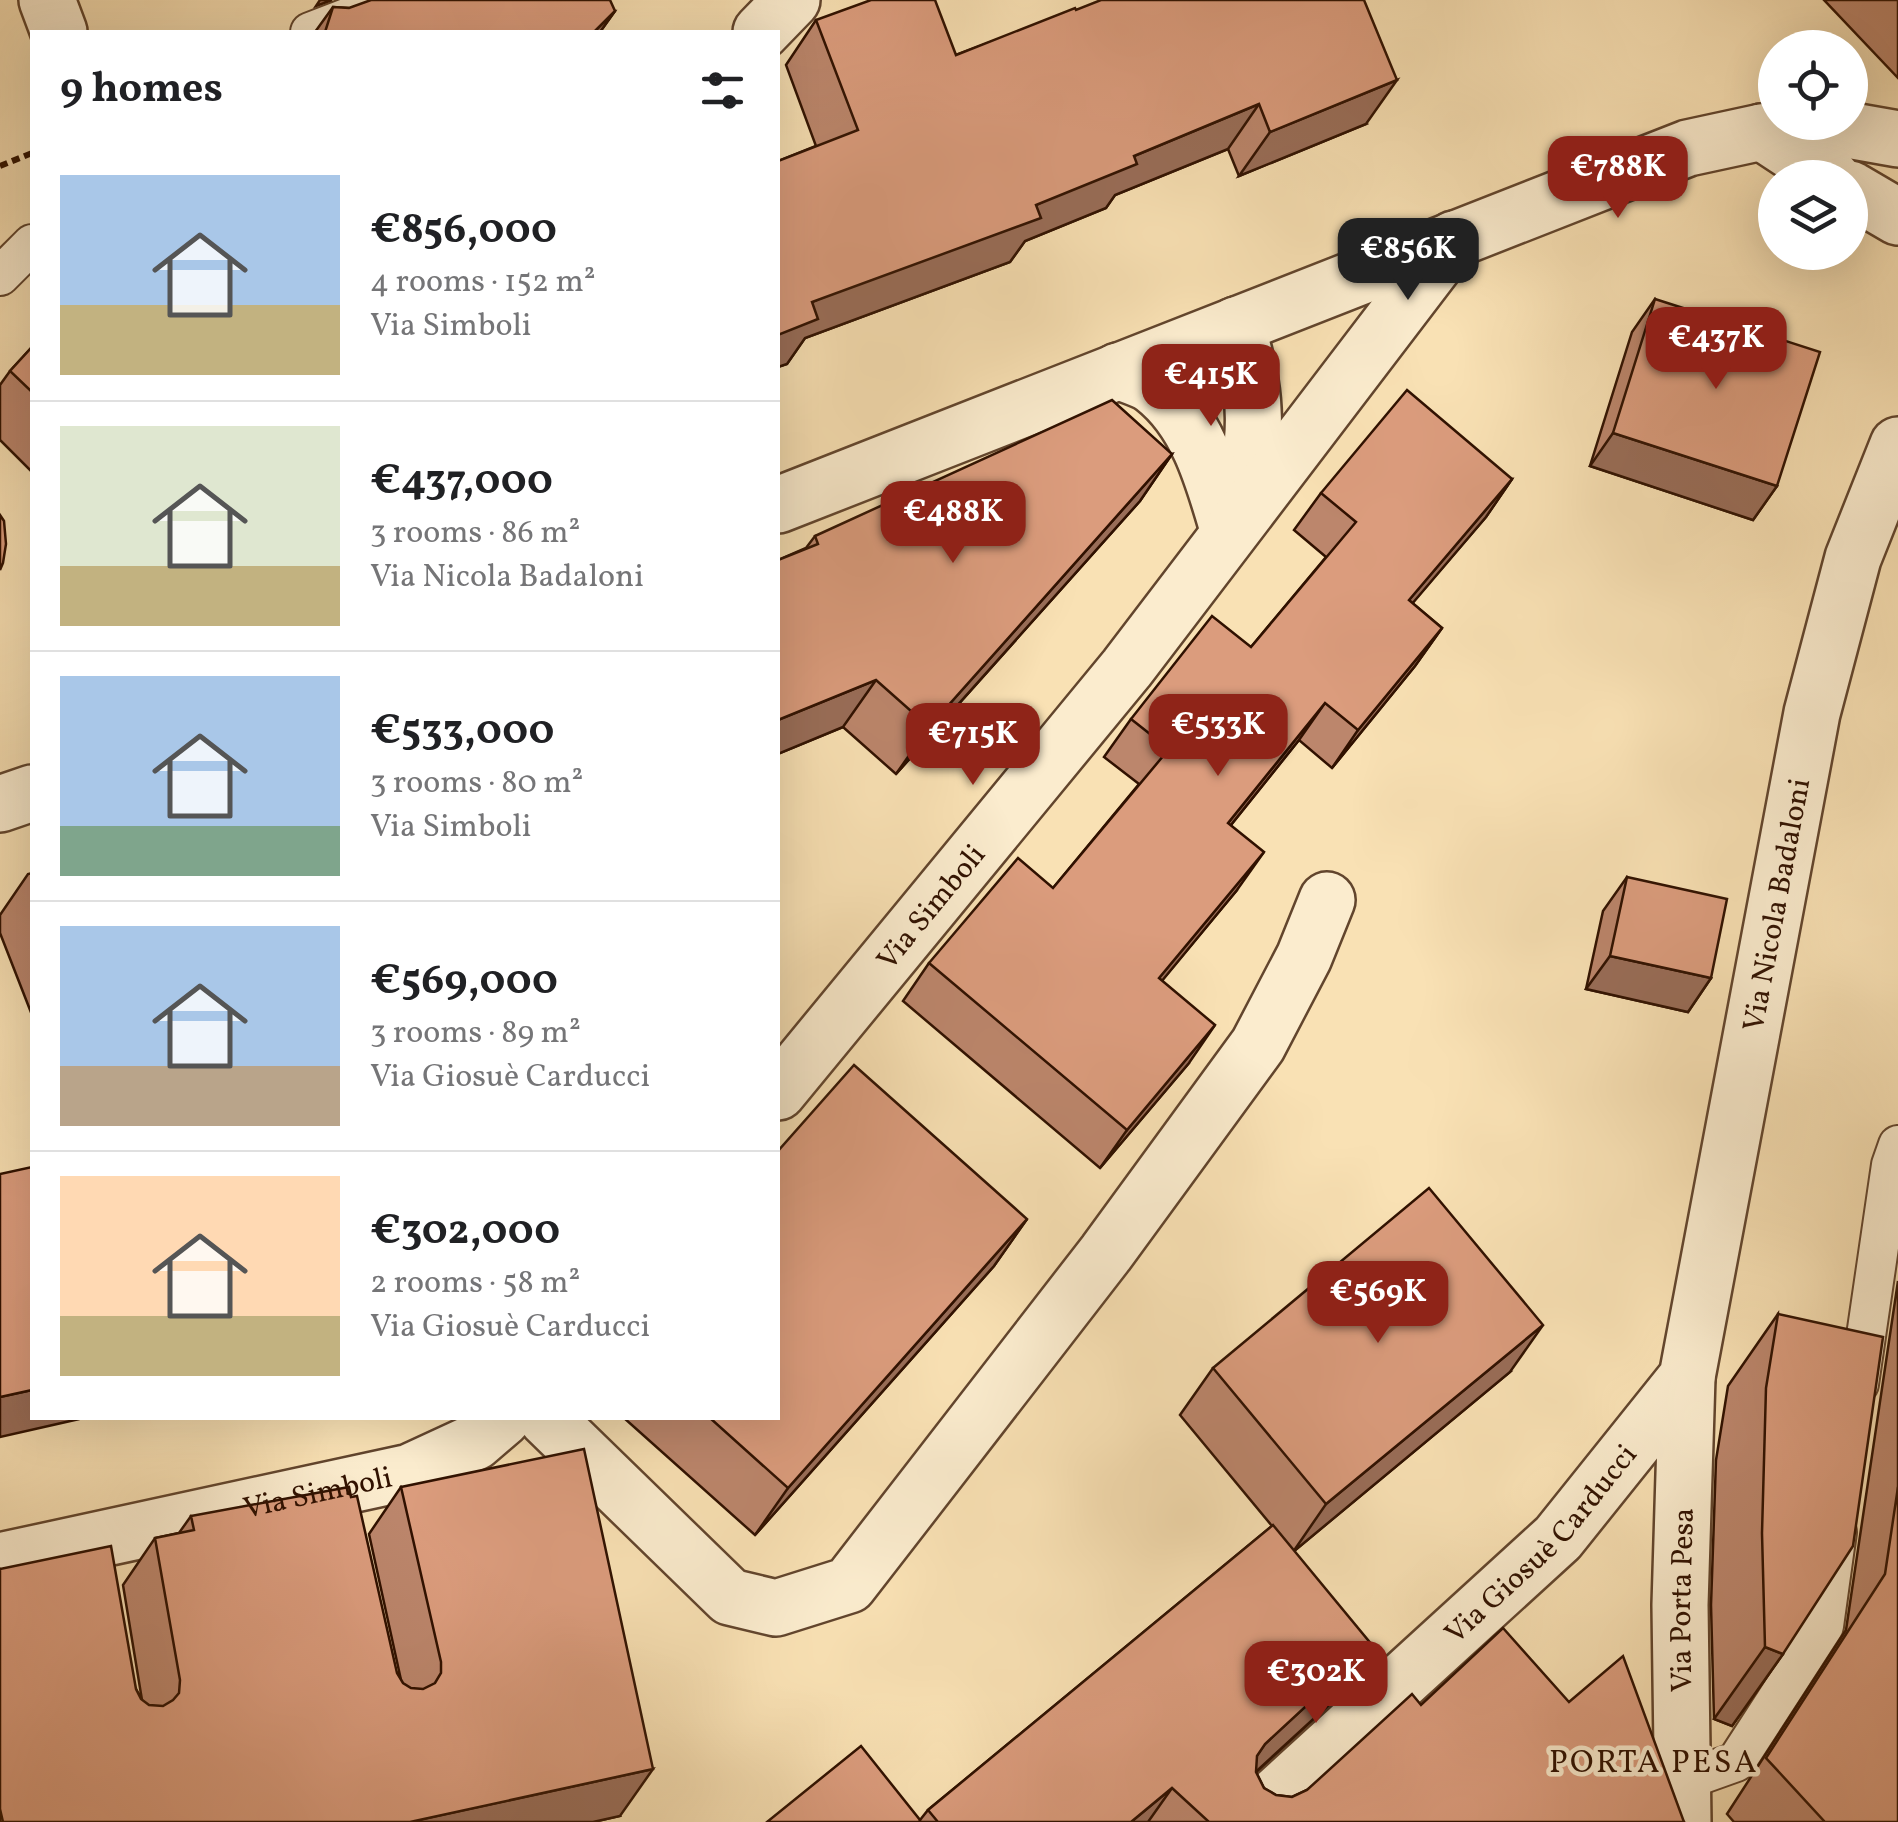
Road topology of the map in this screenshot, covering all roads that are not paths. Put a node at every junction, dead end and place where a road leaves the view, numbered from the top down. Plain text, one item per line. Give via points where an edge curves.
1 (47, 0) edge
2 (392, 0) edge
3 (792, 0) edge
4 (58, 30) edge
5 (315, 30) edge
6 (763, 30) edge
7 (1758, 133) edge
8 (1868, 134) edge
9 (1774, 140) edge
10 (1898, 140) edge
11 (1805, 160) edge
12 (1868, 199) edge
13 (1898, 216) edge
14 (1454, 239) junction
15 (30, 246) edge
16 (0, 276) edge
17 (1330, 288) junction
18 (1236, 326) junction
19 (1118, 371) junction
20 (1349, 376) junction
21 (1898, 444) edge
22 (780, 504) edge
23 (1230, 532) junction
24 (30, 794) edge
25 (0, 804) edge
26 (1327, 900) dead end
27 (780, 1090) edge
28 (1898, 1145) edge
29 (1687, 1376) junction
30 (1854, 1415) edge
31 (501, 1420) edge
32 (548, 1420) edge
33 (1843, 1492) edge
34 (0, 1561) edge
35 (1682, 1802) edge
36 (1247, 1822) edge

1 - 4 street
2 - 5 lane
3 - 6 street
7 - 14 street via 1688,148
8 - 10 street
9 - 11 street
12 - 13 street
14 - 17 street
14 - 20 street, Via Simboli
15 - 16 lane
17 - 18 street
17 - 20 street via 1352,328
18 - 19 street
18 - 23 street, Via Simboli via 1250,369 1255,420
19 - 22 street
19 - 23 street via 1154,386 1184,420 1208,462
20 - 23 street, Via Simboli
21 - 29 street, Via Nicola Badaloni via 1853,558 1812,713
23 - 27 street, Via Simboli via 1127,668
24 - 25 street
26 - 32 street via 1258,1045 849,1585 776,1608 730,1596
28 - 30 lane
29 - 35 street, Via Porta Pesa
29 - 36 street, Via Giosuè Carducci via 1558,1538
31 - 34 street, Via Simboli via 475,1442 340,1506 96,1559
33 - 35 lane via 1824,1626 1736,1762

